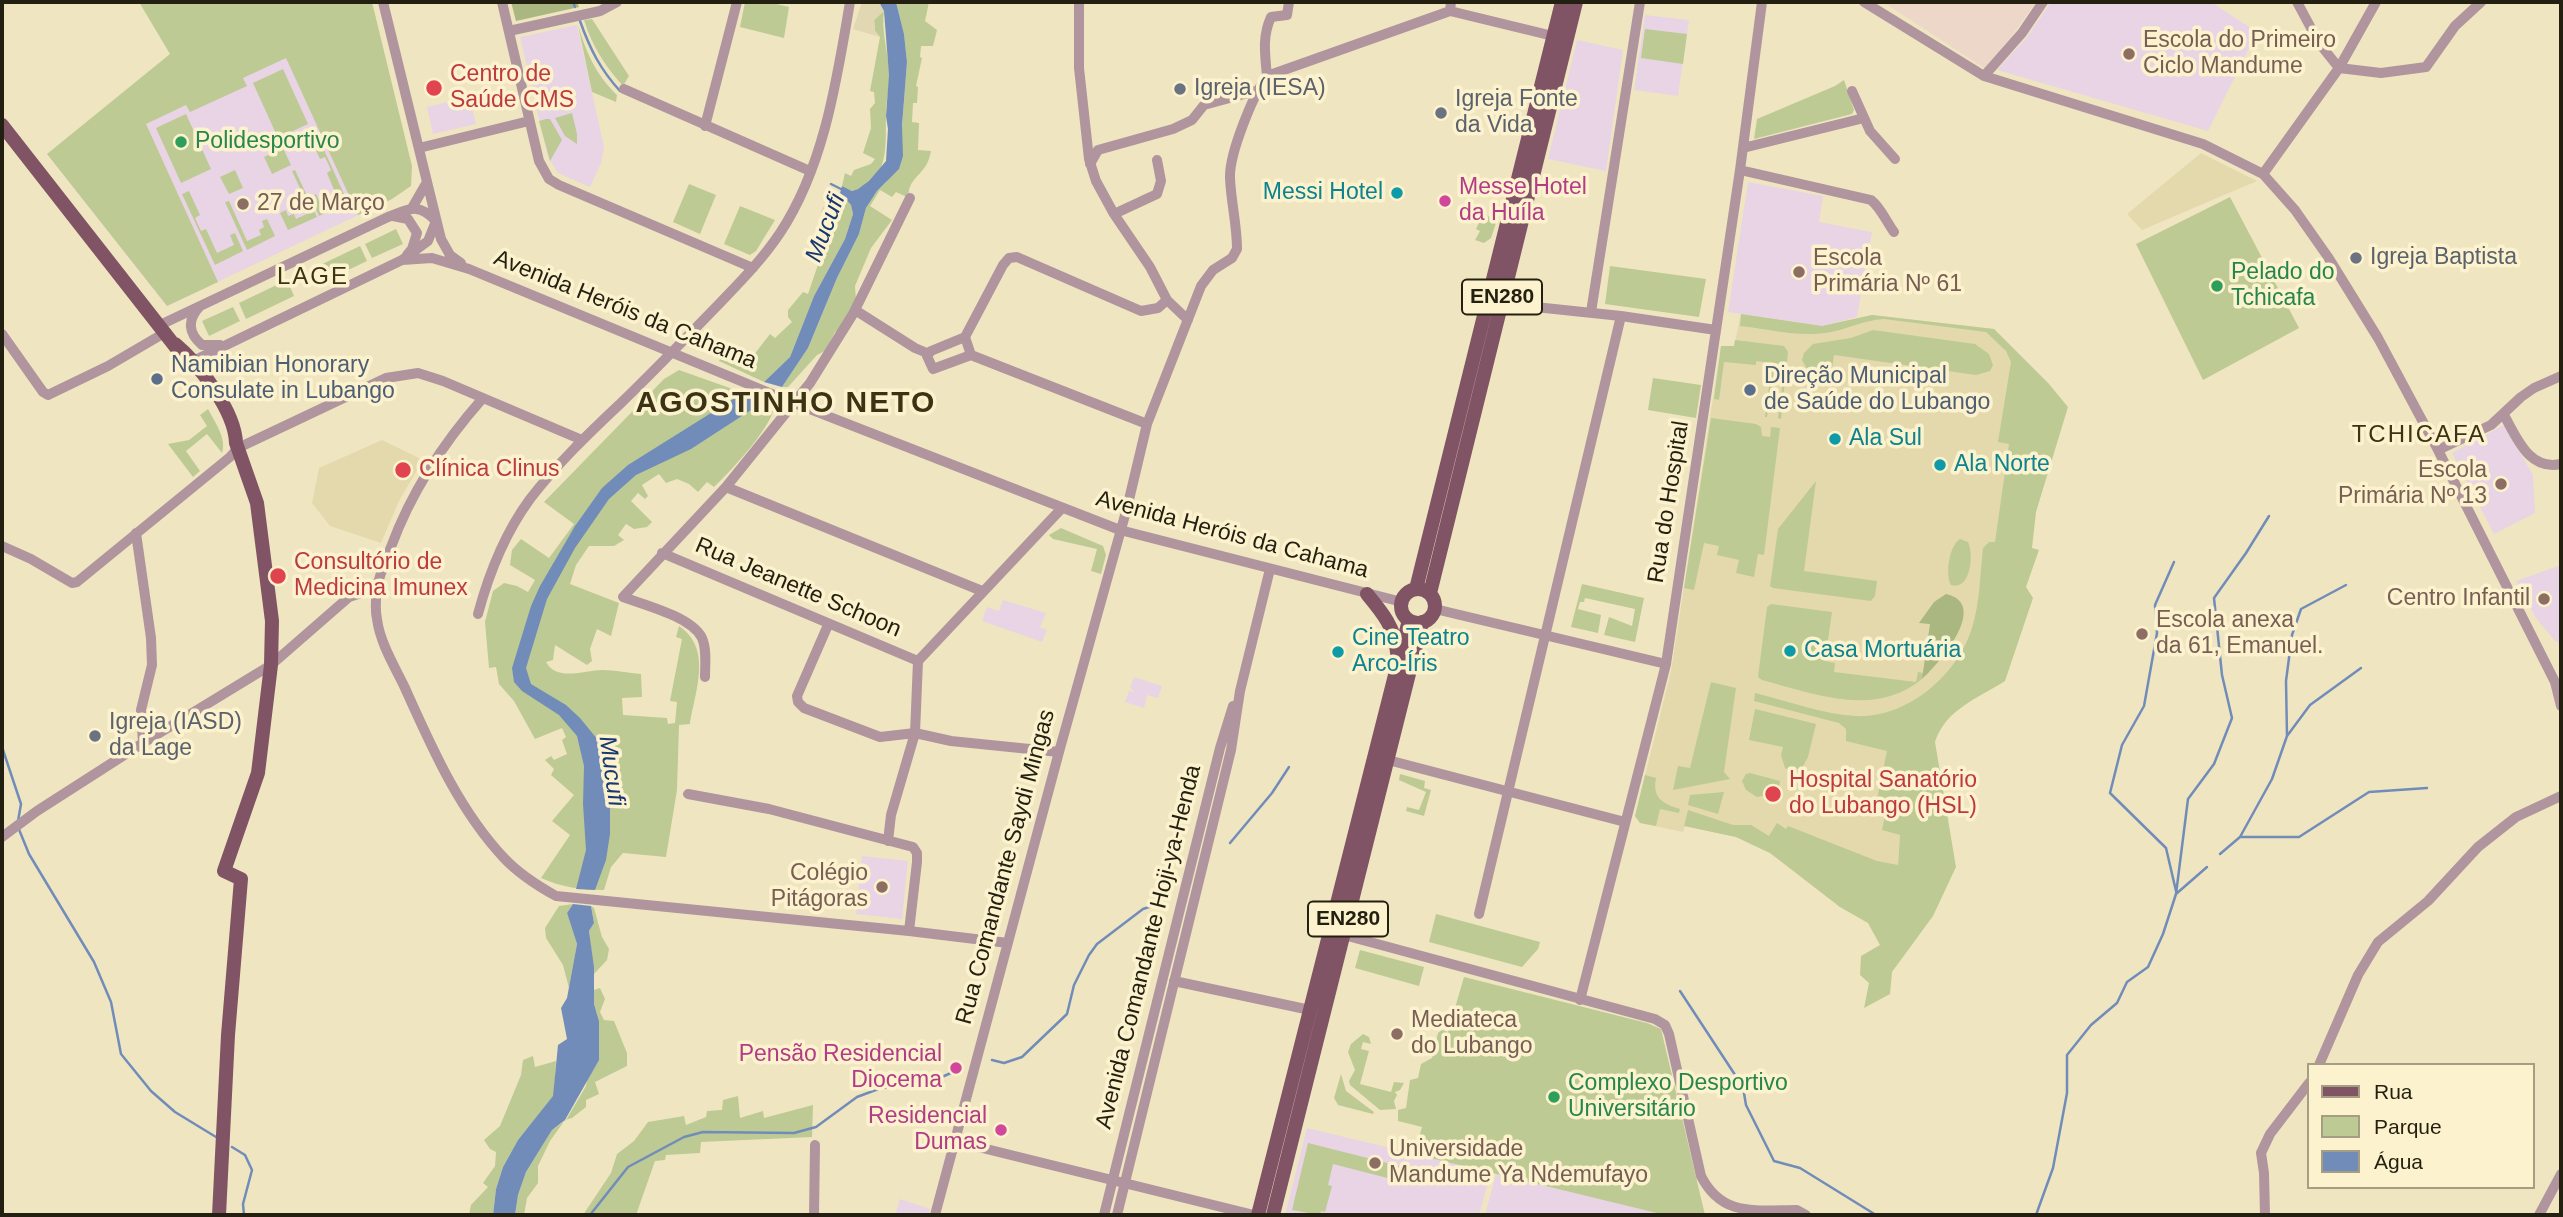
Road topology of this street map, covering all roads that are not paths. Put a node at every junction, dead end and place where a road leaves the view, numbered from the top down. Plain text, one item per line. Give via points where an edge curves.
1 (383, 2) edge
2 (502, 2) edge
3 (617, 2) edge
4 (737, 2) edge
5 (850, 2) edge
6 (1079, 2) edge
7 (1289, 2) edge
8 (1562, 2) edge
9 (1576, 2) edge
10 (1640, 2) edge
11 (1762, 2) edge
12 (1864, 2) edge
13 (2043, 2) edge
14 (2297, 2) edge
15 (2376, 2) edge
16 (2481, 2) edge
17 (1450, 7) edge
18 (509, 31) junction
19 (1553, 36) junction
20 (2339, 68) junction
21 (1267, 76) junction
22 (1984, 76) junction
23 (624, 89) dead end
24 (1255, 91) junction
25 (1852, 91) dead end
26 (1864, 118) junction
27 (529, 121) junction
28 (2, 125) edge
29 (705, 126) junction
30 (419, 148) junction
31 (1743, 148) junction
32 (1895, 159) dead end
33 (1157, 160) dead end
34 (1090, 164) junction
35 (1740, 170) junction
36 (810, 171) junction
37 (2263, 174) junction
38 (427, 182) junction
39 (910, 198) dead end
40 (412, 208) junction
41 (1114, 214) junction
42 (388, 216) junction
43 (436, 221) junction
44 (1894, 232) dead end
45 (402, 260) junction
46 (469, 268) junction
47 (753, 268) junction
48 (1167, 300) junction
49 (204, 302) junction
50 (1494, 303) junction
51 (855, 310) junction
52 (1591, 312) junction
53 (1622, 316) junction
54 (1188, 320) junction
55 (163, 328) junction
56 (1716, 330) junction
57 (2, 334) edge
58 (965, 337) junction
59 (226, 343) junction
60 (672, 352) junction
61 (927, 353) junction
62 (971, 355) junction
63 (190, 363) junction
64 (2561, 376) edge
65 (483, 398) junction
66 (794, 403) junction
67 (2504, 415) junction
68 (1147, 424) junction
69 (582, 440) junction
70 (235, 449) junction
71 (2438, 450) junction
72 (2561, 464) edge
73 (726, 487) junction
74 (1062, 508) junction
75 (1120, 530) junction
76 (136, 533) junction
77 (2, 547) edge
78 (662, 553) junction
79 (1270, 569) junction
80 (377, 588) junction
81 (982, 591) junction
82 (1423, 591) junction
83 (1367, 594) junction
84 (1402, 602) junction
85 (1435, 608) junction
86 (478, 614) dead end
87 (1415, 621) junction
88 (828, 625) junction
89 (1546, 635) junction
90 (918, 661) junction
91 (1665, 664) junction
92 (271, 666) junction
93 (1396, 667) junction
94 (705, 677) dead end
95 (2558, 682) edge
96 (1240, 691) junction
97 (2561, 706) edge
98 (915, 733) junction
99 (143, 743) junction
100 (1059, 752) junction
101 (1388, 760) junction
102 (1508, 791) junction
103 (688, 794) dead end
104 (2561, 796) edge
105 (1625, 822) junction
106 (2, 836) edge
107 (888, 841) junction
108 (1479, 914) dead end
109 (909, 931) junction
110 (1344, 935) junction
111 (1007, 943) junction
112 (1174, 981) junction
113 (1580, 1000) junction
114 (1310, 1010) junction
115 (2320, 1063) edge
116 (2308, 1084) edge
117 (954, 1141) junction
118 (816, 1145) dead end
119 (2561, 1174) edge
120 (1112, 1180) junction
121 (1125, 1183) junction
122 (219, 1215) edge
123 (814, 1215) edge
124 (935, 1215) edge
125 (1104, 1215) edge
126 (1117, 1215) edge
127 (1256, 1215) edge
128 (1273, 1215) edge
129 (1806, 1215) edge
130 (2265, 1215) edge
131 (2539, 1215) edge

1 - 30 street, Avenida Heróis da Cahama
2 - 18 street
3 - 18 street via 600,11
4 - 29 street
5 - 36 street via 824,131
6 - 34 street via 1079,68
7 - 21 street via 1287,15 1271,17 1265,30
8 - 19 main road, EN280
9 - 50 main road, EN280
10 - 52 street
11 - 31 street, Rua do Hospital
12 - 22 street
13 - 22 street
14 - 20 street
15 - 20 street
16 - 20 street via 2455,26 2426,67 2381,73
17 - 19 street
17 - 21 street
18 - 27 street
19 - 50 main road, EN280
20 - 37 street
21 - 24 street
22 - 37 street via 2203,144
23 - 29 street
24 - 34 street via 1204,105 1192,120 1173,130 1098,150
24 - 54 street, Rua Comandante Saydi Mingas via 1231,161 1237,249 1201,286
25 - 26 street
26 - 31 street
26 - 32 street
27 - 30 street
27 - 47 street via 539,161 553,182
28 - 55 main road
29 - 36 street
30 - 38 street, Avenida Heróis da Cahama
31 - 35 street, Rua do Hospital
33 - 41 street via 1161,181 1157,194
34 - 41 street
35 - 44 street via 1871,200
35 - 56 street, Rua do Hospital
36 - 47 street via 781,232
37 - 71 street via 2328,257
38 - 40 street
38 - 43 street, Avenida Heróis da Cahama
39 - 51 street
40 - 42 street
40 - 43 street
41 - 48 street
42 - 45 street via 408,219 417,233
42 - 49 street
43 - 45 street via 428,241
43 - 46 street, Avenida Heróis da Cahama via 444,248
45 - 46 street, Avenida Heróis da Cahama via 432,258
45 - 59 street
46 - 60 street, Avenida Heróis da Cahama
47 - 60 street
48 - 54 street
48 - 58 street via 1158,308 1141,311 1017,257 1009,258
49 - 55 street
49 - 59 street via 190,322 196,340 202,345
50 - 52 street
50 - 82 main road, EN280
51 - 61 street
51 - 66 street
52 - 53 street
53 - 56 street
53 - 89 street
54 - 68 street, Rua Comandante Saydi Mingas
55 - 57 street via 108,366 48,395
55 - 63 main road
56 - 91 street, Rua do Hospital
58 - 61 street
58 - 62 street
59 - 63 street
60 - 66 street, Avenida Heróis da Cahama
60 - 69 street
61 - 62 street via 933,369
62 - 68 street
63 - 70 main road via 225,411 236,433
64 - 67 street via 2534,388
65 - 69 street
65 - 70 street via 418,373 402,374
65 - 80 street via 449,438 414,494
66 - 73 street
66 - 74 street, Avenida Heróis da Cahama
67 - 71 street
67 - 72 street via 2528,455 2553,466
68 - 75 street, Rua Comandante Saydi Mingas
69 - 86 street via 516,521 495,562
70 - 76 street
70 - 92 main road via 257,503 272,621
71 - 95 street
73 - 78 street
73 - 81 street
74 - 75 street, Avenida Heróis da Cahama
74 - 81 street
75 - 79 street, Avenida Heróis da Cahama
75 - 100 street, Rua Comandante Saydi Mingas
76 - 77 street via 74,583
76 - 99 street via 152,666 141,710
78 - 88 street, Rua Jeanette Schoon
78 - 94 street via 623,597 695,628 704,645
79 - 83 street, Avenida Heróis da Cahama
79 - 96 street, Avenida Comandante Hoji-ya-Henda
80 - 92 street via 349,597
80 - 109 street via 377,619 385,646 458,795 506,860 546,891 571,899
81 - 90 street
82 - 84 main road via 1406,594
82 - 85 main road
83 - 84 street, Avenida Heróis da Cahama
83 - 93 main road via 1392,628
84 - 87 main road via 1402,612
85 - 87 main road via 1430,617
85 - 89 street
87 - 93 main road, EN280
87 - 101 main road, EN280
88 - 90 street, Rua Jeanette Schoon
88 - 98 street via 798,702 880,737
89 - 91 street
89 - 102 street
90 - 98 street
91 - 105 street, Rua do Hospital
92 - 99 street
92 - 122 main road via 258,773 223,871 241,879
93 - 114 main road, EN280
95 - 97 street
96 - 112 street, Avenida Comandante Hoji-ya-Henda via 1231,750
96 - 120 street, Avenida Comandante Hoji-ya-Henda via 1220,748
98 - 100 street
98 - 107 street via 891,814
99 - 106 street
100 - 111 street, Rua Comandante Saydi Mingas
101 - 102 street
101 - 110 main road, EN280
102 - 105 street
102 - 108 street
103 - 107 street via 769,809
104 - 115 street via 2516,817 2478,847 2428,901 2378,942 2358,975
105 - 113 street, Rua do Hospital
107 - 109 street via 913,847 917,853
109 - 111 street
110 - 113 street
110 - 128 main road, EN280
111 - 117 street, Rua Comandante Saydi Mingas
112 - 114 street
112 - 121 street, Avenida Comandante Hoji-ya-Henda
113 - 129 street via 1665,1025 1709,1194 1736,1210 1797,1210
114 - 127 main road, EN280
116 - 130 street via 2261,1153
117 - 120 street
117 - 124 street, Rua Comandante Saydi Mingas
118 - 123 street
119 - 131 street
120 - 121 street
120 - 125 street, Avenida Comandante Hoji-ya-Henda
121 - 126 street, Avenida Comandante Hoji-ya-Henda
121 - 127 street

